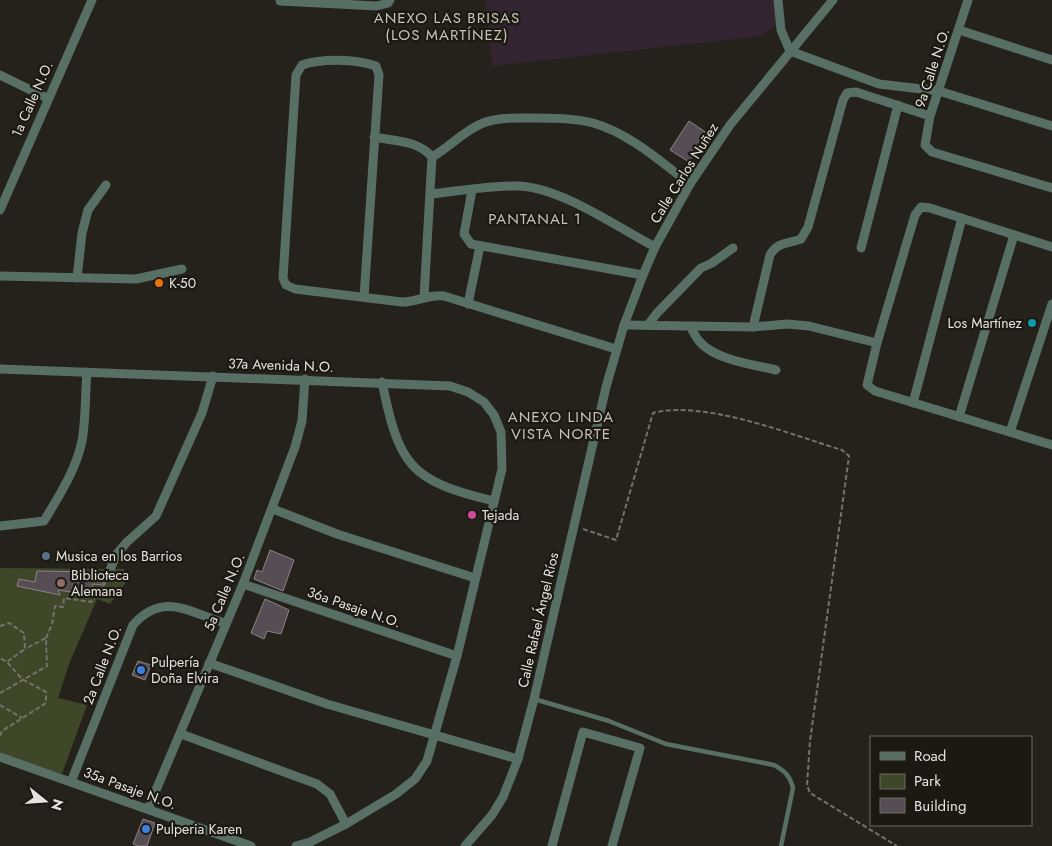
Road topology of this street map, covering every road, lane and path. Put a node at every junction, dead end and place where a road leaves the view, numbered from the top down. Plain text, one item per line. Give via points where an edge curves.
1 (92, 0) edge
2 (280, 0) edge
3 (390, 0) edge
4 (778, 0) edge
5 (833, 0) edge
6 (968, 0) edge
7 (959, 30) junction
8 (790, 51) junction
9 (1052, 60) edge
10 (0, 75) edge
11 (939, 91) junction
12 (47, 98) junction
13 (898, 105) junction
14 (930, 116) junction
15 (1052, 126) edge
16 (374, 137) junction
17 (432, 156) junction
18 (690, 184) junction
19 (106, 185) dead end
20 (1052, 188) edge
21 (472, 190) junction
22 (431, 194) junction
23 (0, 210) edge
24 (962, 218) junction
25 (1014, 235) junction
26 (480, 246) junction
27 (655, 247) junction
28 (1052, 247) edge
29 (732, 248) dead end
30 (861, 248) dead end
31 (182, 269) dead end
32 (643, 275) junction
33 (0, 276) edge
34 (76, 278) junction
35 (364, 297) junction
36 (424, 297) junction
37 (468, 304) junction
38 (1052, 304) edge
39 (624, 325) junction
40 (648, 325) junction
41 (690, 326) junction
42 (753, 327) junction
43 (877, 343) junction
44 (616, 349) junction
45 (0, 369) edge
46 (776, 370) dead end
47 (87, 372) junction
48 (213, 376) junction
49 (305, 379) junction
50 (382, 382) junction
51 (606, 386) joint
52 (912, 403) junction
53 (959, 417) junction
54 (1010, 432) junction
55 (1052, 444) edge
56 (494, 502) junction
57 (272, 509) junction
58 (0, 526) edge
59 (574, 526) junction
60 (110, 570) dead end
61 (474, 578) junction
62 (243, 584) junction
63 (104, 587) dead end
64 (225, 623) junction
65 (0, 626) edge
66 (46, 638) junction
67 (26, 649) junction
68 (457, 656) junction
69 (0, 658) edge
70 (7, 662) junction
71 (209, 663) junction
72 (22, 679) junction
73 (0, 693) edge
74 (534, 699) junction
75 (0, 705) edge
76 (22, 718) junction
77 (1, 731) edge
78 (181, 734) junction
79 (0, 736) edge
80 (436, 736) junction
81 (0, 757) edge
82 (518, 758) junction
83 (71, 782) junction
84 (148, 810) junction
85 (346, 824) junction
86 (251, 846) edge
87 (296, 846) edge
88 (464, 846) edge
89 (552, 846) edge
90 (612, 846) edge
91 (781, 846) edge
92 (896, 846) edge

1 - 12 street, 1a Calle N.O.
2 - 3 street via 377,6
4 - 8 street via 781,30
5 - 8 street, Calle Carlos Nuñez
6 - 7 street, 9a Calle N.O.
7 - 9 street
7 - 11 street, 9a Calle N.O.
8 - 11 street via 879,84
8 - 18 street, Calle Carlos Nuñez via 730,125
10 - 12 street
11 - 14 street, 9a Calle N.O.
11 - 15 street
12 - 23 street, 1a Calle N.O.
13 - 14 street
13 - 30 street
13 - 42 street via 856,92 848,93 843,100 808,227 801,239 780,244 770,255
14 - 20 street, 9a Calle N.O. via 925,145 932,152
16 - 17 street via 416,144
16 - 35 street
16 - 35 street via 379,74 376,66 365,62 313,61 302,65 296,75 283,278 286,285 295,289
17 - 18 street via 484,122 505,118 551,118 606,128
17 - 22 street
18 - 27 street, Calle Carlos Nuñez
19 - 34 street via 88,210
21 - 22 street
21 - 26 street via 464,234 470,244
21 - 27 street via 519,186 542,190 564,198
22 - 36 street
24 - 25 street
24 - 43 street via 921,207 915,215
24 - 52 street
25 - 28 street
25 - 53 street
26 - 32 street
26 - 37 street
27 - 32 street, Calle Carlos Nuñez
29 - 40 street via 701,268
31 - 34 street via 136,279
32 - 39 street, Calle Carlos Nuñez
33 - 34 street
35 - 36 street via 402,302 414,302
36 - 37 street via 444,296
37 - 44 street
38 - 54 street
39 - 40 street
39 - 44 street, Calle Carlos Nuñez
40 - 41 street
41 - 42 street
41 - 46 street via 701,343 711,351
42 - 43 street via 808,326
43 - 52 street via 867,385 875,391
44 - 51 street, Calle Carlos Nuñez
45 - 47 street, 37a Avenida N.O.
47 - 48 street, 37a Avenida N.O.
47 - 58 street via 82,440 61,493 44,521
48 - 49 street, 37a Avenida N.O.
48 - 60 street via 202,413 156,516 127,542 116,555
49 - 50 street, 37a Avenida N.O.
49 - 57 street, 5a Calle N.O. via 298,438
50 - 56 street via 390,421 408,462 440,485
50 - 56 street, 37a Avenida N.O. via 450,386 484,402 501,432 502,470
51 - 59 street, Calle Rafael Ángel Ríos
52 - 53 street
53 - 54 street
54 - 55 street
56 - 61 street, 37a Avenida N.O.
57 - 61 street via 336,534
57 - 62 street, 5a Calle N.O.
59 - 74 street, Calle Rafael Ángel Ríos
59 - 92 path via 616,540 652,413 670,409 708,411 842,450 849,456 810,741 807,785 810,793
61 - 68 street, 37a Avenida N.O.
62 - 64 street, 5a Calle N.O.
62 - 68 street, 36a Pasaje N.O.
63 - 66 path via 91,602 64,598 63,607 55,606
64 - 71 street, 5a Calle N.O.
64 - 83 street, 2a Calle N.O. via 159,605 143,613 133,625
65 - 67 path via 9,623 24,633
66 - 67 path
66 - 72 path via 47,666
67 - 70 path
68 - 80 street, 37a Avenida N.O.
69 - 70 path
70 - 72 path
71 - 78 street, 5a Calle N.O.
71 - 80 street via 327,704
72 - 73 path
72 - 76 path via 46,692 46,703
74 - 82 street, Calle Rafael Ángel Ríos
74 - 91 lane via 609,721 666,744 774,765 783,770 793,788
75 - 76 path
76 - 77 path
77 - 79 path
78 - 84 street, 5a Calle N.O.
78 - 85 street via 317,784 330,794
80 - 82 street
80 - 85 street via 427,761 415,779
81 - 83 street, 35a Pasaje N.O.
82 - 88 street, Calle Rafael Ángel Ríos via 503,797 492,815
83 - 84 street, 35a Pasaje N.O.
84 - 86 street, 35a Pasaje N.O.
85 - 87 street
89 - 90 street via 584,732 640,748

